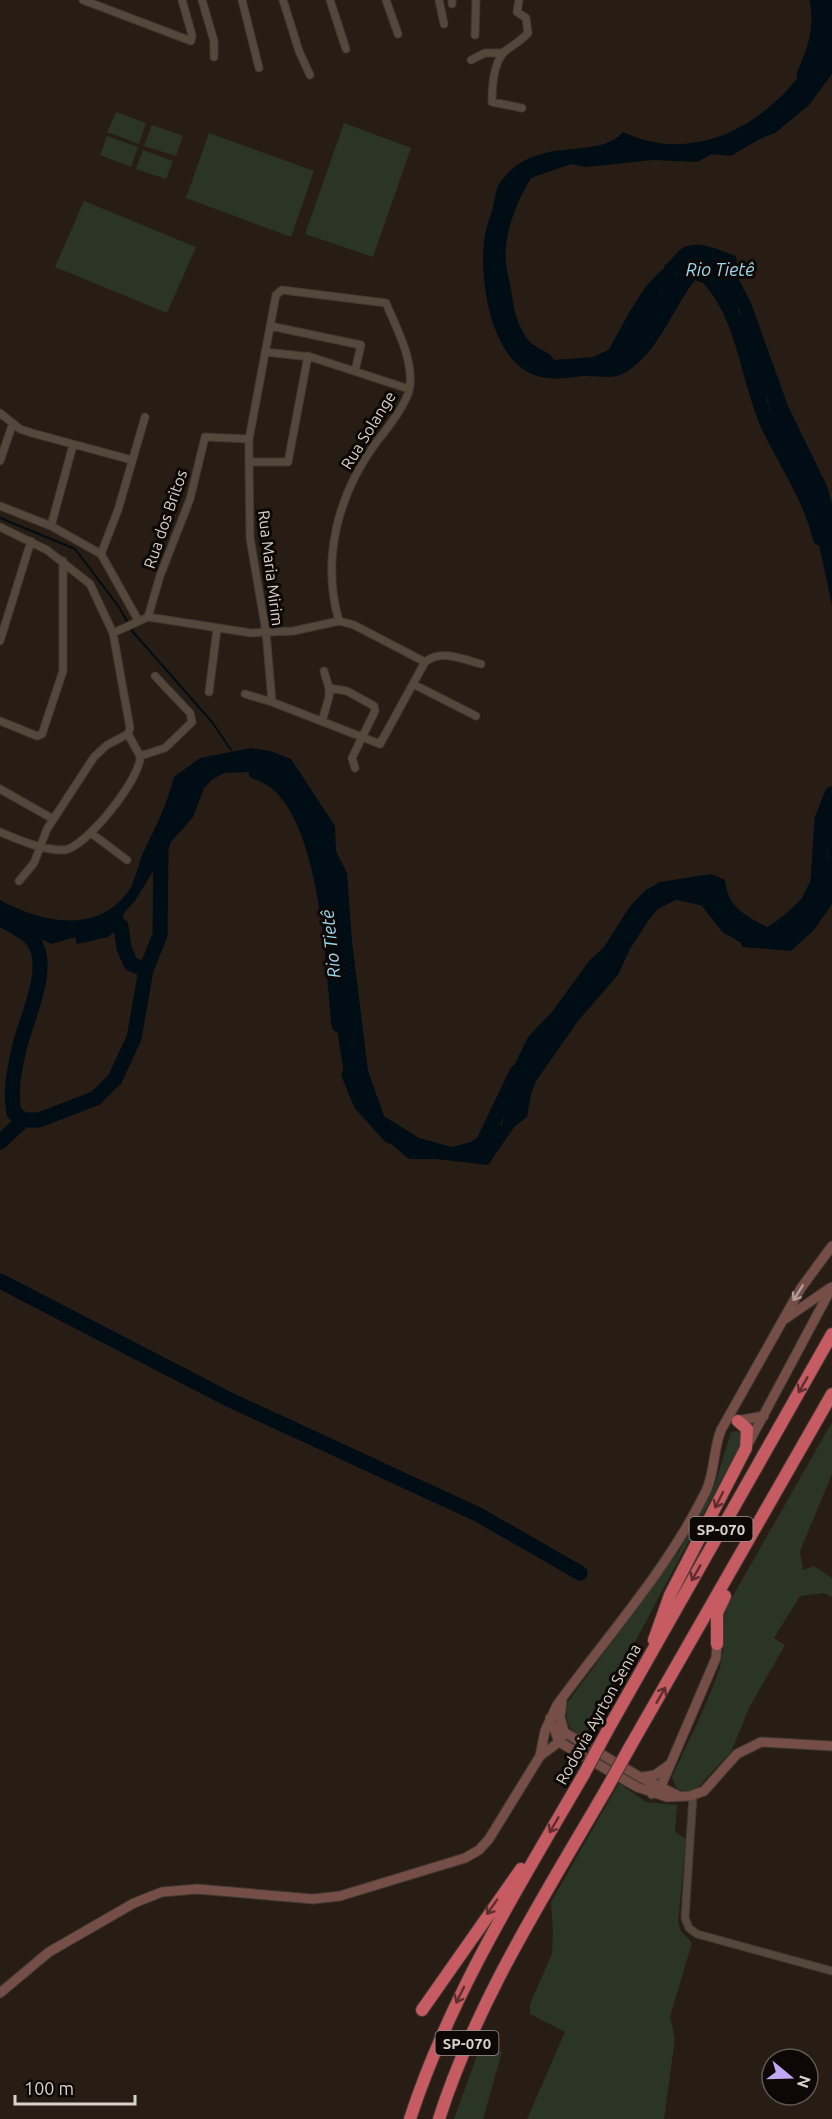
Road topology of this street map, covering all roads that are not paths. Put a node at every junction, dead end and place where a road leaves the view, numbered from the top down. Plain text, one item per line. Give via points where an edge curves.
1 (83, 0) edge
2 (182, 0) edge
3 (202, 0) edge
4 (242, 0) edge
5 (283, 0) edge
6 (330, 0) edge
7 (386, 0) edge
8 (439, 0) edge
9 (476, 0) edge
10 (519, 0) edge
11 (444, 24) dead end
12 (398, 34) dead end
13 (475, 35) dead end
14 (346, 49) dead end
15 (503, 53) junction
16 (214, 57) dead end
17 (471, 60) dead end
18 (259, 68) dead end
19 (310, 75) dead end
20 (522, 108) dead end
21 (276, 295) joint
22 (270, 326) junction
23 (265, 352) junction
24 (308, 356) junction
25 (355, 371) junction
26 (409, 389) junction
27 (0, 413) edge
28 (146, 417) dead end
29 (13, 423) junction
30 (249, 440) junction
31 (74, 445) junction
32 (132, 460) junction
33 (0, 461) edge
34 (249, 462) junction
35 (0, 506) edge
36 (51, 526) junction
37 (0, 527) edge
38 (31, 541) junction
39 (101, 554) junction
40 (63, 561) junction
41 (148, 617) junction
42 (136, 621) junction
43 (339, 621) junction
44 (217, 629) junction
45 (116, 631) junction
46 (266, 632) junction
47 (0, 641) edge
48 (425, 662) junction
49 (481, 664) dead end
50 (324, 671) dead end
51 (155, 676) dead end
52 (413, 684) junction
53 (329, 688) junction
54 (210, 692) dead end
55 (244, 694) dead end
56 (272, 702) junction
57 (476, 716) dead end
58 (0, 721) edge
59 (322, 721) junction
60 (129, 734) junction
61 (363, 737) junction
62 (140, 756) junction
63 (355, 768) dead end
64 (0, 789) edge
65 (53, 819) junction
66 (0, 832) edge
67 (90, 833) junction
68 (37, 845) junction
69 (127, 860) dead end
70 (18, 881) dead end
71 (832, 1246) edge
72 (832, 1287) edge
73 (780, 1323) junction
74 (832, 1334) edge
75 (832, 1394) edge
76 (764, 1416) junction
77 (738, 1421) junction
78 (721, 1430) junction
79 (802, 1446) junction
80 (746, 1448) junction
81 (692, 1639) junction
82 (717, 1644) junction
83 (651, 1653) junction
84 (565, 1694) junction
85 (550, 1718) junction
86 (564, 1732) junction
87 (559, 1742) junction
88 (832, 1746) edge
89 (540, 1756) junction
90 (671, 1763) junction
91 (640, 1777) junction
92 (661, 1786) junction
93 (652, 1794) junction
94 (679, 1796) junction
95 (693, 1796) junction
96 (542, 1845) junction
97 (832, 1971) edge
98 (0, 1993) edge
99 (423, 2010) dead end
100 (410, 2119) edge
101 (439, 2119) edge

1 - 2 street via 187,40 193,38
3 - 16 street via 214,41
4 - 18 street
5 - 19 street via 298,51
6 - 14 street
7 - 12 street
8 - 11 street
9 - 13 street
10 - 15 street via 517,12 526,18 528,33
15 - 17 street via 485,53
15 - 20 street via 492,83 492,102
21 - 22 street, Rua Maria Mirim
21 - 26 street, Rua Solange via 282,290 386,303 406,353
22 - 23 street, Rua Maria Mirim
22 - 25 street via 361,345
23 - 24 street
23 - 30 street, Rua Maria Mirim
24 - 25 street
24 - 34 street via 288,462
25 - 26 street
26 - 43 street, Rua Solange via 394,419 362,464 342,507 331,575
27 - 29 street
28 - 32 street
29 - 31 street
29 - 33 street
30 - 34 street, Rua Maria Mirim
30 - 41 street, Rua dos Britos via 205,437 190,499
31 - 32 street
31 - 36 street
32 - 39 street
34 - 46 street, Rua Maria Mirim via 250,538
35 - 36 street
36 - 39 street
37 - 38 street
38 - 40 street
38 - 47 street
39 - 42 street
40 - 45 street via 90,584
40 - 58 street via 63,671 42,734 35,735
41 - 42 street
41 - 44 street
42 - 45 street
43 - 46 street via 315,628
43 - 48 street
44 - 46 street
44 - 54 street
45 - 60 street
46 - 56 street, Rua Maria Mirim
48 - 49 street via 444,655
48 - 52 street
50 - 53 street
51 - 62 street via 190,713 192,722 165,748
52 - 57 street
52 - 61 street via 380,744
53 - 59 street
53 - 61 street via 347,691 374,706
55 - 56 street
56 - 59 street
59 - 61 street
60 - 62 street
60 - 65 street via 94,757
61 - 63 street via 352,758
62 - 67 street via 140,767
64 - 65 street
65 - 68 street
66 - 68 street
67 - 68 street via 65,850
67 - 69 street
68 - 70 street via 34,863
71 -> 73 street
72 - 73 street
72 - 76 street
73 - 78 street
74 -> 83 highway, Rodovia Ayrton Senna / SP-070
75 - 79 highway, SP-070
76 - 77 street
76 - 80 street
77 - 78 street
77 - 80 highway via 747,1429
78 - 84 street via 713,1474 683,1534
79 - 81 highway, SP-070
79 - 82 highway via 791,1476 723,1599 717,1613
80 -> 83 highway via 670,1595 657,1625
81 - 82 highway via 709,1635
101 -> 81 highway, SP-070, bridge via 463,2053 502,1971
82 - 90 street via 716,1658
83 -> 96 highway, Rodovia Ayrton Senna / SP-070, bridge
84 - 85 street
84 - 86 street via 560,1708
85 - 87 street
85 - 89 street
86 - 87 street
86 - 91 street
87 - 89 street
87 - 93 street
88 - 95 street via 761,1742 737,1754 704,1791
89 - 98 street via 489,1839 465,1858 340,1896 313,1899 197,1889 162,1892 134,1903 49,1952
90 - 91 street via 655,1775
90 - 92 street
91 - 92 street
92 - 93 street
92 - 94 street
93 - 94 street
94 - 95 street
95 - 97 street via 685,1918 688,1928 697,1934
96 -> 99 highway via 492,1907
96 -> 100 highway, Rodovia Ayrton Senna / SP-070 via 488,1938 459,1998 431,2059

